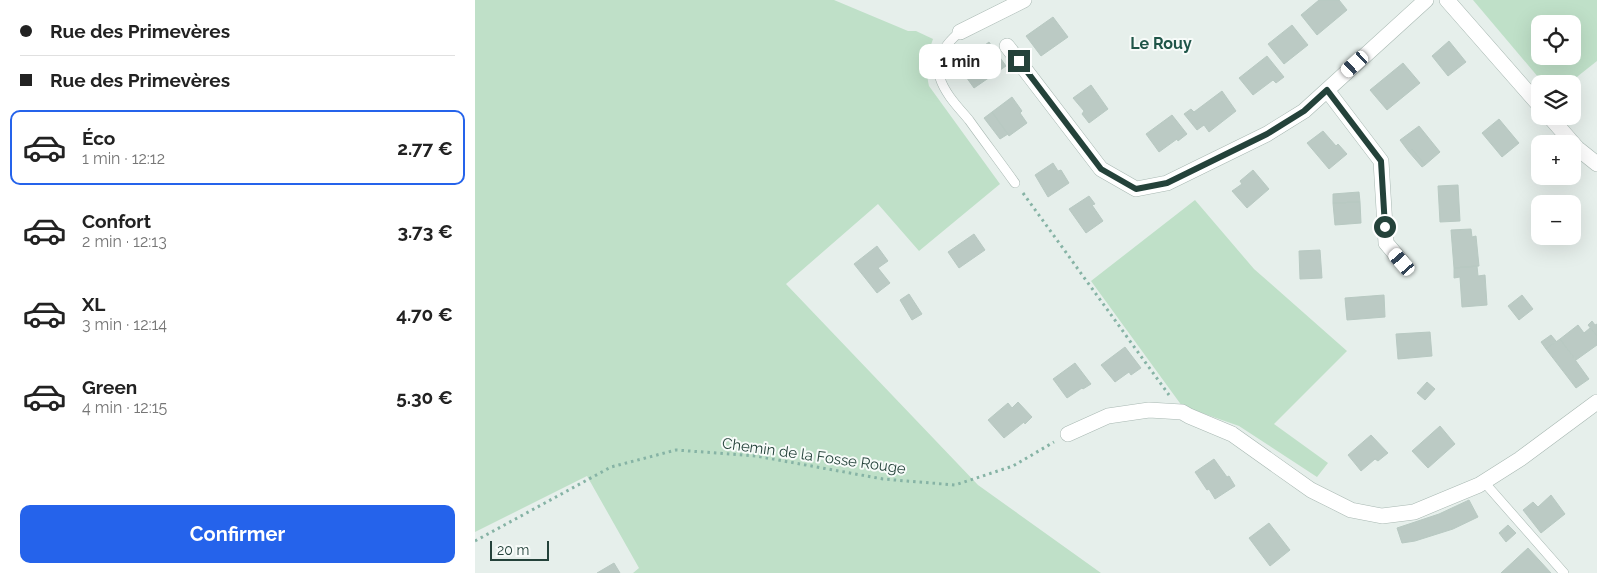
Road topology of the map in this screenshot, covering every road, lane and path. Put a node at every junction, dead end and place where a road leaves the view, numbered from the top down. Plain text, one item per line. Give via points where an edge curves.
1 (1024, 0) edge
2 (1426, 0) edge
3 (1447, 0) edge
4 (960, 32) joint
5 (1007, 46) dead end
6 (1327, 90) junction
7 (1531, 96) edge
8 (1557, 125) edge
9 (1597, 164) edge
10 (1015, 183) joint
11 (1402, 262) dead end
12 (1597, 402) edge
13 (1182, 412) junction
14 (1068, 434) joint
15 (1485, 482) junction
16 (475, 541) edge
17 (1564, 573) edge

1 - 4 street
2 - 6 street
3 - 7 street
4 - 10 lane via 948,41 941,52 941,79 950,96
5 - 6 street via 1101,169 1136,189 1167,183 1267,134 1304,111
6 - 11 street via 1381,161 1386,244
8 - 9 street
10 - 13 path
12 - 15 street
13 - 14 street via 1149,410 1108,416
13 - 15 street via 1233,434 1311,490 1351,510 1382,516 1414,512
14 - 16 path, Chemin de la Fosse Rouge via 1013,466 955,485 883,479 756,456 676,450 611,467
15 - 17 lane

